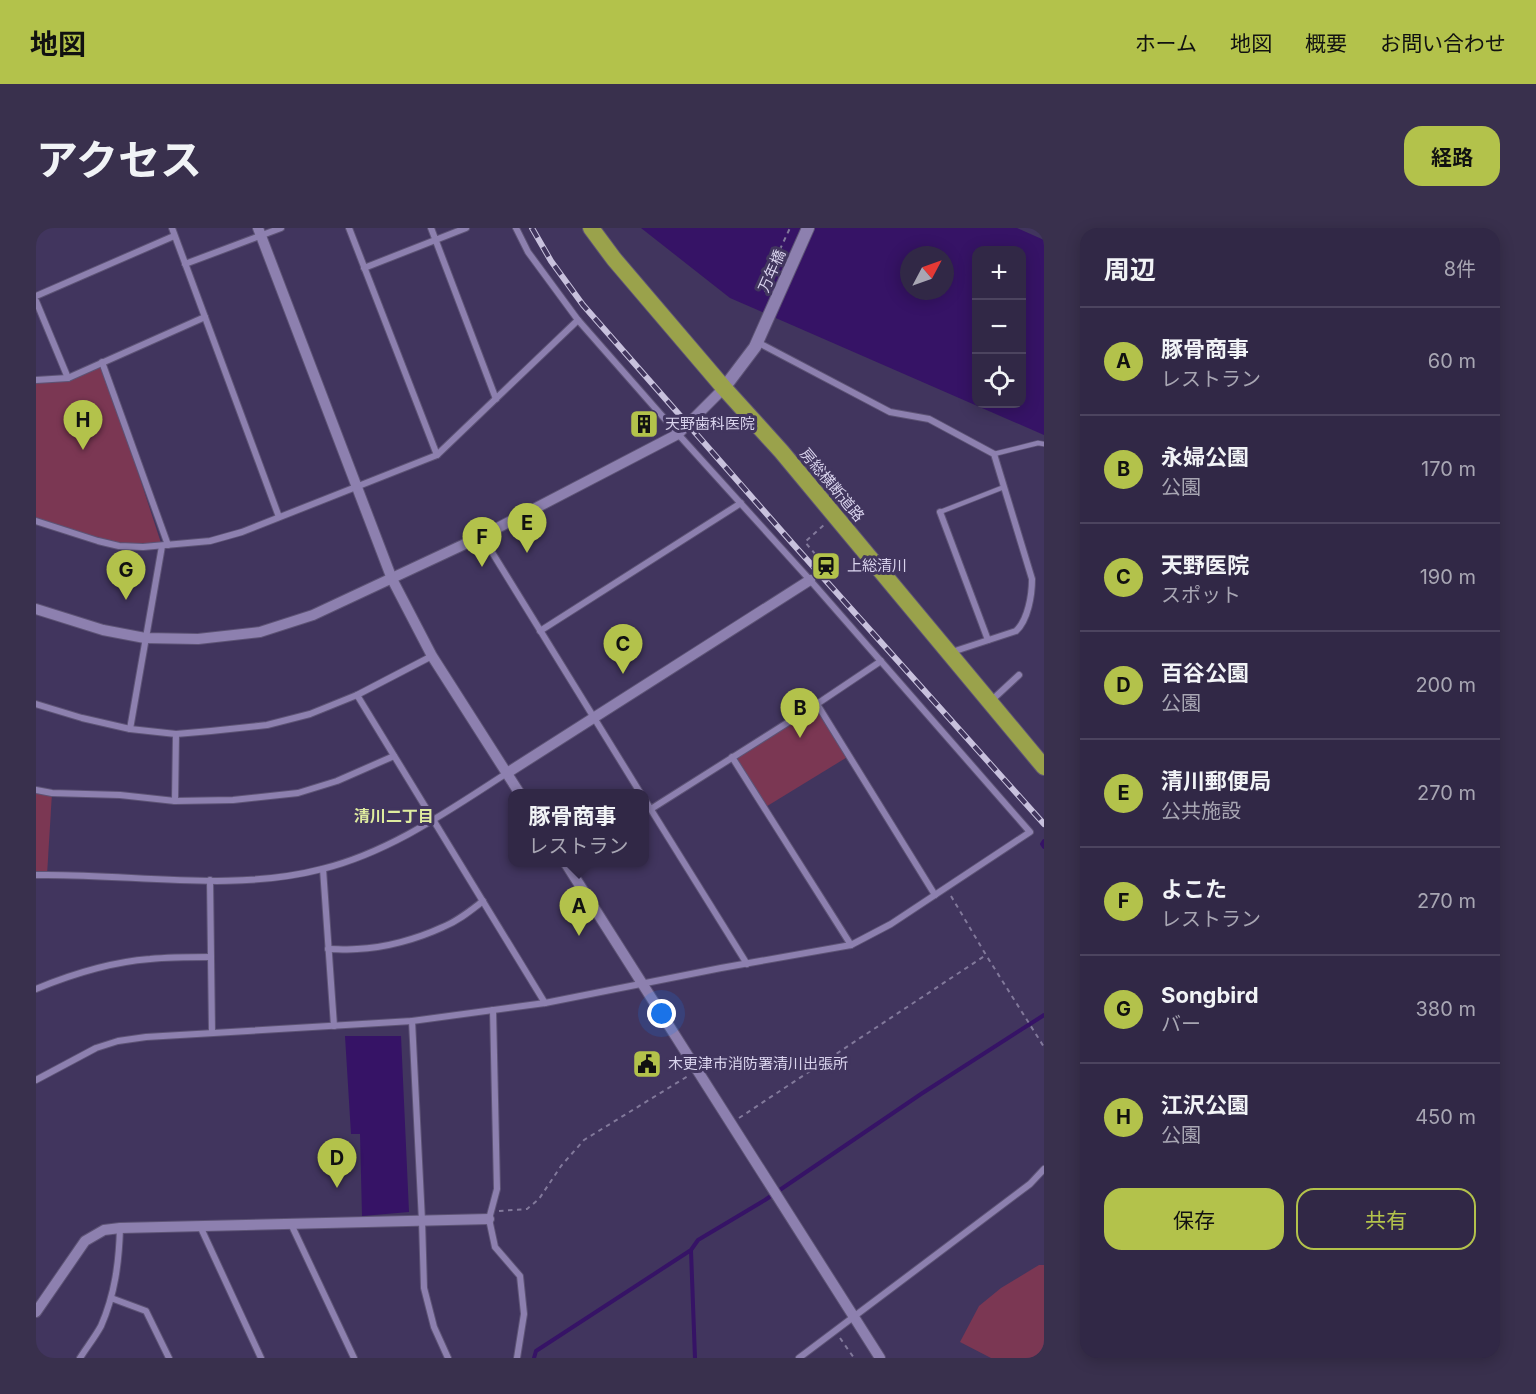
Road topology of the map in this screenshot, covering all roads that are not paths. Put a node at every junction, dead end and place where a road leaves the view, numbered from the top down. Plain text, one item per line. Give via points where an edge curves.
1 (172, 228) edge
2 (281, 228) edge
3 (349, 228) edge
4 (430, 228) edge
5 (466, 228) edge
6 (516, 228) edge
7 (591, 228) edge
8 (808, 228) edge
9 (259, 232) edge
10 (174, 236) junction
11 (435, 240) junction
12 (185, 264) junction
13 (364, 268) junction
14 (36, 299) edge
15 (205, 317) junction
16 (578, 320) junction
17 (757, 342) junction
18 (102, 362) junction
19 (68, 378) junction
20 (36, 380) edge
21 (724, 388) junction
22 (496, 399) junction
23 (678, 434) junction
24 (1044, 444) edge
25 (994, 454) junction
26 (437, 455) junction
27 (357, 486) junction
28 (1004, 487) junction
29 (741, 503) junction
30 (940, 512) joint
31 (279, 517) junction
32 (36, 520) edge
33 (482, 536) junction
34 (165, 545) junction
35 (392, 579) junction
36 (810, 580) junction
37 (36, 609) edge
38 (540, 631) junction
39 (145, 638) junction
40 (987, 640) junction
41 (948, 653) junction
42 (432, 656) junction
43 (880, 661) junction
44 (1019, 675) dead end
45 (357, 695) junction
46 (989, 703) junction
47 (36, 704) edge
48 (817, 704) junction
49 (594, 718) junction
50 (130, 729) junction
51 (176, 734) junction
52 (394, 756) junction
53 (732, 757) junction
54 (1044, 767) edge
55 (507, 773) junction
56 (517, 789) edge
57 (638, 789) edge
58 (36, 790) edge
59 (175, 801) junction
60 (649, 806) edge
61 (651, 809) junction
62 (434, 820) junction
63 (567, 867) edge
64 (322, 869) junction
65 (36, 875) edge
66 (210, 880) junction
67 (935, 895) junction
68 (483, 901) junction
69 (851, 945) junction
70 (328, 949) junction
71 (211, 957) junction
72 (747, 964) junction
73 (643, 984) junction
74 (37, 986) edge
75 (545, 1003) junction
76 (493, 1010) junction
77 (412, 1021) junction
78 (334, 1026) junction
79 (212, 1033) junction
80 (36, 1080) edge
81 (1044, 1169) edge
82 (490, 1215) junction
83 (422, 1221) junction
84 (291, 1224) junction
85 (200, 1226) junction
86 (120, 1228) junction
87 (111, 1298) junction
88 (36, 1312) edge
89 (854, 1316) junction
90 (80, 1358) edge
91 (169, 1358) edge
92 (261, 1358) edge
93 (354, 1358) edge
94 (448, 1358) edge
95 (517, 1358) edge
96 (800, 1358) edge
97 (880, 1358) edge

1 - 10 street
2 - 9 street
3 - 13 street
4 - 11 street
5 - 11 street
6 - 16 street via 528,252
7 - 21 highway, 房総横断道路
8 - 17 main road, 万年橋
9 - 12 street
9 - 27 street
10 - 12 street
10 - 14 street
11 - 13 street
11 - 22 street
12 - 15 street
13 - 26 street
14 - 19 street
15 - 18 street
15 - 31 street
16 - 22 street
16 - 23 street
17 - 21 main road, 万年橋
17 - 25 street via 890,412 929,419
18 - 19 street
18 - 34 street
19 - 20 street
21 - 23 street
21 - 41 highway, 房総横断道路
22 - 26 street
23 - 29 street
23 - 33 street
24 - 25 lane
25 - 28 street
26 - 27 street
27 - 31 street
27 - 35 street
28 - 30 lane
28 - 40 street via 1032,579 1032,593 1022,625 1016,631
29 - 36 street
29 - 38 street
30 - 40 street
31 - 34 street via 210,542
32 - 34 street via 119,546
33 - 35 street
33 - 38 street
34 - 39 street
35 - 39 street via 313,615 260,632 198,639
35 - 42 street
36 - 43 street
36 - 49 street
37 - 39 street via 103,630
38 - 49 street
39 - 50 street
40 - 41 street
41 - 46 highway, 房総横断道路
42 - 45 street
42 - 55 street
43 - 48 street
43 - 67 street via 1030,832
44 - 46 street
45 - 51 street via 310,714 267,725
45 - 52 street
46 - 54 highway, 房総横断道路
47 - 50 street
48 - 53 street
48 - 67 street
49 - 55 street
49 - 57 street
50 - 51 street
51 - 59 street
52 - 59 street via 338,781 298,793
52 - 62 street
53 - 61 street
53 - 69 street
55 - 56 street
55 - 62 street
58 - 59 street
60 - 61 street
61 - 72 street
62 - 64 street via 381,848
62 - 68 street
63 - 73 street
64 - 66 street via 268,878
64 - 70 street
65 - 66 street
66 - 71 street
67 - 69 street
68 - 70 street via 444,927 420,936 389,945
68 - 75 street
69 - 72 street
70 - 78 street
71 - 74 street via 148,959
71 - 79 street
72 - 73 street
73 - 75 street
73 - 89 street
75 - 76 street
76 - 77 street
76 - 82 street via 498,1189
77 - 78 street
77 - 83 street
78 - 79 street
79 - 80 street via 118,1041 96,1048
81 - 89 street via 1030,1184
82 - 83 street
82 - 95 street via 495,1247 520,1276 524,1314
83 - 84 street
83 - 94 street via 424,1288 434,1327
84 - 85 street
84 - 93 street
85 - 86 street
85 - 92 street
86 - 87 street via 117,1278
86 - 88 street via 104,1230 85,1241
87 - 90 street via 101,1325
87 - 91 street via 146,1311
89 - 96 street
89 - 97 street

